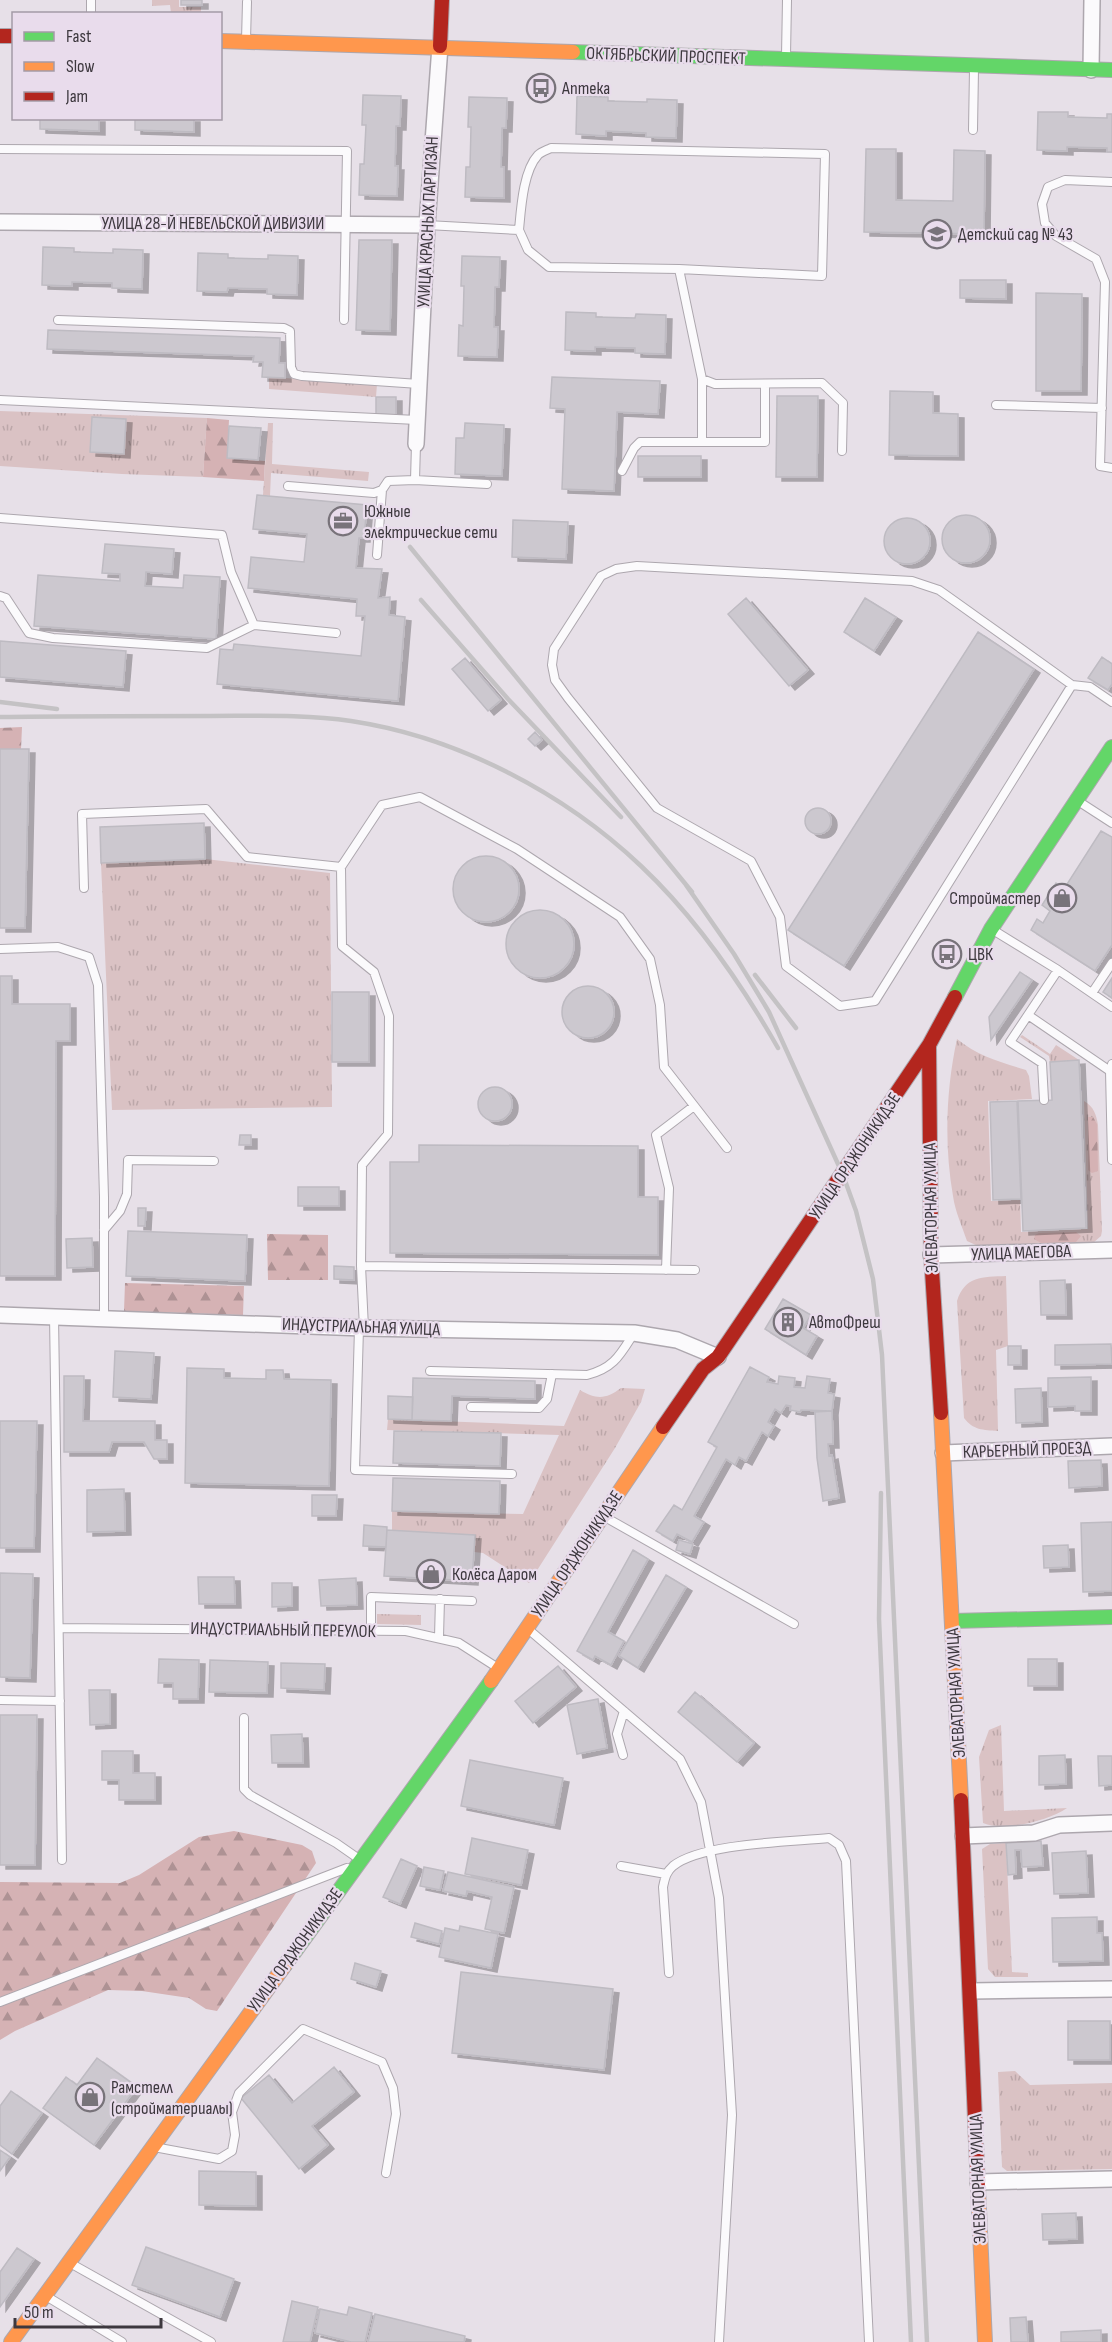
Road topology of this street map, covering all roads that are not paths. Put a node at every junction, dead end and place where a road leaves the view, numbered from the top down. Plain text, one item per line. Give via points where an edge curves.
1 (442, 0) edge
2 (787, 0) edge
3 (1092, 0) edge
4 (247, 2) dead end
5 (222, 41) edge
6 (246, 41) junction
7 (440, 46) junction
8 (786, 61) junction
9 (974, 67) junction
10 (1091, 70) junction
11 (1112, 70) edge
12 (973, 130) dead end
13 (0, 149) edge
14 (1112, 182) edge
15 (0, 222) edge
16 (345, 224) junction
17 (427, 225) junction
18 (519, 230) junction
19 (679, 269) junction
20 (58, 320) dead end
21 (344, 320) dead end
22 (702, 379) junction
23 (419, 384) junction
24 (765, 384) junction
25 (0, 400) edge
26 (996, 405) dead end
27 (1102, 408) junction
28 (417, 420) junction
29 (702, 442) junction
30 (416, 444) joint
31 (842, 451) dead end
32 (1112, 468) edge
33 (622, 471) dead end
34 (415, 480) junction
35 (487, 484) dead end
36 (288, 486) dead end
37 (382, 490) junction
38 (0, 518) edge
39 (377, 555) dead end
40 (0, 596) edge
41 (254, 625) junction
42 (336, 633) dead end
43 (1072, 685) junction
44 (1112, 702) edge
45 (1112, 747) edge
46 (1076, 800) junction
47 (1112, 824) edge
48 (341, 867) junction
49 (84, 888) dead end
50 (991, 929) junction
51 (0, 949) edge
52 (1112, 963) edge
53 (1058, 970) junction
54 (1092, 993) junction
55 (1112, 1007) edge
56 (1028, 1016) junction
57 (929, 1045) junction
58 (1111, 1069) edge
59 (1044, 1100) dead end
60 (694, 1106) junction
61 (728, 1148) dead end
62 (1112, 1160) edge
63 (214, 1161) dead end
64 (104, 1230) junction
65 (1112, 1250) edge
66 (931, 1255) junction
67 (361, 1266) junction
68 (666, 1270) junction
69 (695, 1270) dead end
70 (0, 1315) edge
71 (54, 1316) junction
72 (104, 1318) junction
73 (362, 1328) junction
74 (634, 1333) junction
75 (718, 1357) junction
76 (430, 1371) dead end
77 (552, 1374) junction
78 (471, 1407) dead end
79 (1112, 1446) edge
80 (943, 1454) junction
81 (512, 1474) dead end
82 (603, 1516) junction
83 (440, 1599) junction
84 (472, 1600) dead end
85 (1112, 1617) edge
86 (953, 1621) junction
87 (794, 1624) dead end
88 (59, 1628) junction
89 (527, 1629) junction
90 (370, 1631) junction
91 (439, 1637) junction
92 (499, 1669) junction
93 (0, 1700) edge
94 (60, 1701) junction
95 (624, 1711) junction
96 (244, 1718) dead end
97 (623, 1755) dead end
98 (1112, 1823) edge
99 (963, 1836) junction
100 (710, 1850) junction
101 (62, 1860) dead end
102 (359, 1862) junction
103 (621, 1866) dead end
104 (666, 1874) junction
105 (669, 1973) dead end
106 (1112, 1989) edge
107 (970, 1991) junction
108 (0, 2002) edge
109 (153, 2146) junction
110 (386, 2173) dead end
111 (1112, 2179) edge
112 (978, 2182) junction
113 (69, 2262) junction
114 (45, 2295) junction
115 (11, 2342) edge
116 (122, 2342) edge
117 (211, 2342) edge
118 (719, 2342) edge
119 (868, 2342) edge
120 (985, 2342) edge

1 - 7 main road, УЛИЦА КРАСНЫХ ПАРТИЗАН
2 - 8 lane
3 - 10 street
4 - 6 lane
5 - 6 main road, ОКТЯБРЬСКИЙ ПРОСПЕКТ
6 - 7 main road, ОКТЯБРЬСКИЙ ПРОСПЕКТ
7 - 8 main road, ОКТЯБРЬСКИЙ ПРОСПЕКТ
7 - 17 street, УЛИЦА КРАСНЫХ ПАРТИЗАН
8 - 9 main road, ОКТЯБРЬСКИЙ ПРОСПЕКТ
9 - 10 main road, ОКТЯБРЬСКИЙ ПРОСПЕКТ
9 - 12 lane
10 - 11 main road, ОКТЯБРЬСКИЙ ПРОСПЕКТ
13 - 16 lane via 347,151
14 - 27 lane via 1065,180 1048,187 1042,204 1045,223 1056,236 1096,259 1105,282
15 - 16 street, УЛИЦА 28-Й НЕВЕЛЬСКОЙ ДИВИЗИИ
16 - 17 street, УЛИЦА 28-Й НЕВЕЛЬСКОЙ ДИВИЗИИ
16 - 21 lane
17 - 18 lane
17 - 23 street, УЛИЦА КРАСНЫХ ПАРТИЗАН
18 - 19 lane via 528,250 549,267
18 - 19 lane via 521,201 532,164 539,154 551,148 825,154 822,276
19 - 22 lane
20 - 23 lane via 284,328 290,330 294,374
22 - 24 lane via 715,384
22 - 29 lane
23 - 28 street, УЛИЦА КРАСНЫХ ПАРТИЗАН
24 - 29 lane via 765,442
24 - 31 lane via 822,383 843,403
25 - 28 lane
26 - 27 lane
27 - 32 lane via 1100,466
28 - 30 street, УЛИЦА КРАСНЫХ ПАРТИЗАН
29 - 33 lane via 640,442
30 - 34 lane
34 - 35 lane
34 - 37 lane via 388,481
36 - 37 lane via 374,493
37 - 39 lane
38 - 41 lane via 222,535 231,572
40 - 41 lane via 6,598 29,633 54,638 207,648
41 - 42 lane
43 - 43 lane via 875,1001 840,1006 786,966 780,917 751,861 657,808 568,698 555,680 552,665 554,649 601,576 616,568 637,566 912,581 939,590
43 - 44 lane via 1090,687
45 - 46 main road, УЛИЦА ОРДЖОНИКИДЗЕ
46 - 47 lane
46 - 50 main road, УЛИЦА ОРДЖОНИКИДЗЕ
48 - 49 lane via 247,857 206,809 82,814
48 - 60 lane via 382,805 420,797 517,849 620,917 650,959 660,1005 664,1067
48 - 67 lane via 342,946 374,972 389,1016 388,1134 362,1165
50 - 53 lane
50 - 57 main road, УЛИЦА ОРДЖОНИКИДЗЕ
51 - 64 lane via 58,947 89,957 98,985
52 - 54 lane
53 - 54 lane
53 - 56 lane
54 - 55 lane
56 - 58 lane
56 - 59 lane via 1010,1042 1042,1063
57 - 66 main road, ЭЛЕВАТОРНАЯ УЛИЦА
57 - 75 main road, УЛИЦА ОРДЖОНИКИДЗЕ
58 - 62 lane
60 - 61 lane
60 - 68 lane via 656,1135 669,1188
63 - 64 lane via 128,1160 127,1194 120,1211
64 - 72 lane
65 - 66 street, УЛИЦА МАЕГОВА
66 - 80 main road, ЭЛЕВАТОРНАЯ УЛИЦА
67 - 68 lane
67 - 73 lane
68 - 69 lane
70 - 71 street, ИНДУСТРИАЛЬНАЯ УЛИЦА
71 - 72 street, ИНДУСТРИАЛЬНАЯ УЛИЦА
71 - 88 lane
72 - 73 street, ИНДУСТРИАЛЬНАЯ УЛИЦА
73 - 74 street, ИНДУСТРИАЛЬНАЯ УЛИЦА
73 - 81 lane via 356,1470
74 - 75 street, ИНДУСТРИАЛЬНАЯ УЛИЦА via 677,1340
74 - 77 lane via 618,1358 603,1371 587,1375
75 - 82 main road, УЛИЦА ОРДЖОНИКИДЗЕ via 703,1369
76 - 77 lane
77 - 78 lane via 547,1399 540,1408
79 - 80 street, КАРЬЕРНЫЙ ПРОЕЗД
80 - 86 main road, ЭЛЕВАТОРНАЯ УЛИЦА
82 - 87 lane
82 - 89 main road, УЛИЦА ОРДЖОНИКИДЗЕ
83 - 84 lane
83 - 90 lane via 371,1597
83 - 91 lane
85 - 86 main road
86 - 99 main road, ЭЛЕВАТОРНАЯ УЛИЦА
88 - 90 lane, ИНДУСТРИАЛЬНЫЙ ПЕРЕУЛОК
88 - 94 lane
89 - 92 main road, УЛИЦА ОРДЖОНИКИДЗЕ
89 - 95 lane
90 - 91 lane, ИНДУСТРИАЛЬНЫЙ ПЕРЕУЛОК via 406,1631
91 - 92 lane, ИНДУСТРИАЛЬНЫЙ ПЕРЕУЛОК via 459,1643
92 - 102 main road, УЛИЦА ОРДЖОНИКИДЗЕ
93 - 94 lane
94 - 101 lane
95 - 97 lane via 617,1734
95 - 100 lane via 680,1759 701,1802
96 - 102 lane via 244,1789 336,1843
98 - 99 street via 1059,1825 1034,1833
99 - 107 main road, ЭЛЕВАТОРНАЯ УЛИЦА
100 - 104 lane via 673,1865
100 - 118 lane via 719,1898 732,2115
100 - 119 lane via 828,1838 839,1845 846,1861
102 - 108 lane
102 - 109 main road, УЛИЦА ОРДЖОНИКИДЗЕ
103 - 104 lane
104 - 105 lane via 663,1887
106 - 107 street
107 - 112 main road, ЭЛЕВАТОРНАЯ УЛИЦА
109 - 110 lane via 219,2159 232,2151 232,2112 239,2093 303,2029 382,2062 393,2088 396,2114
109 - 113 main road, УЛИЦА ОРДЖОНИКИДЗЕ
111 - 112 street
112 - 120 main road, ЭЛЕВАТОРНАЯ УЛИЦА
113 - 114 main road, УЛИЦА ОРДЖОНИКИДЗЕ
113 - 117 lane
114 - 115 main road, УЛИЦА ОРДЖОНИКИДЗЕ
114 - 116 lane

